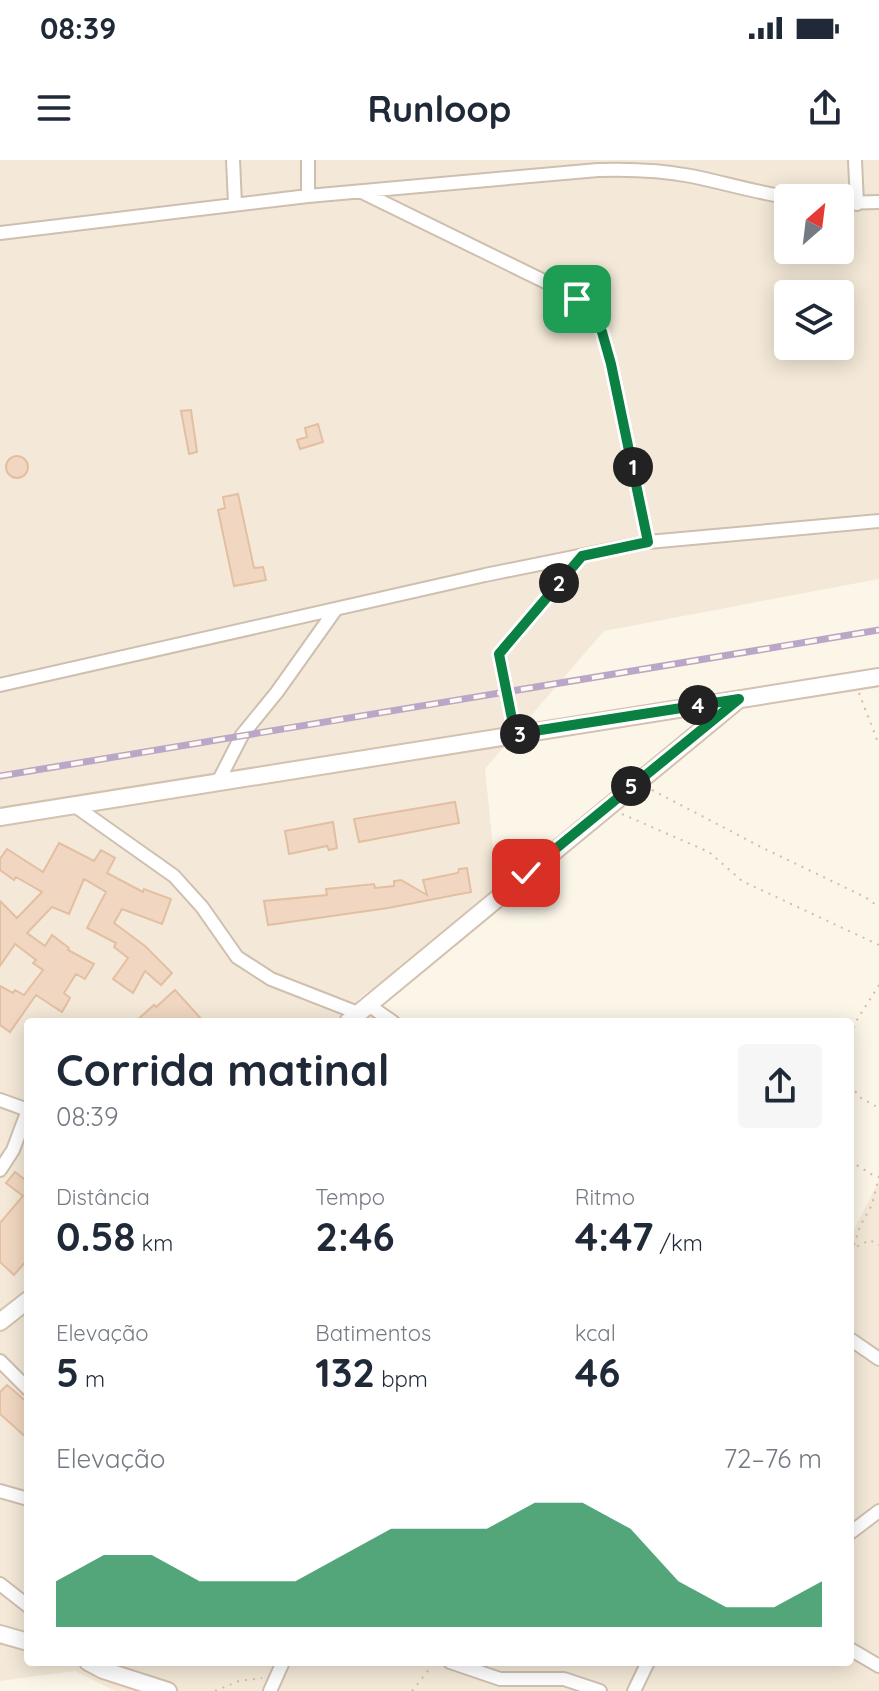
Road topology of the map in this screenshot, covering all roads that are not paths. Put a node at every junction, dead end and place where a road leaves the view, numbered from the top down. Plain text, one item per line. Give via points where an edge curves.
1 (233, 160) edge
2 (308, 160) edge
3 (855, 160) edge
4 (361, 191) junction
5 (308, 196) junction
6 (774, 196) edge
7 (879, 202) edge
8 (235, 204) junction
9 (854, 204) edge
10 (857, 204) junction
11 (0, 218) edge
12 (2, 232) edge
13 (879, 521) edge
14 (648, 542) junction
15 (582, 556) junction
16 (336, 609) junction
17 (879, 677) edge
18 (0, 685) edge
19 (739, 699) junction
20 (515, 734) junction
21 (218, 782) junction
22 (75, 806) junction
23 (0, 817) edge
24 (357, 1013) edge
25 (377, 1018) edge
26 (0, 1100) edge
27 (24, 1109) edge
28 (24, 1121) edge
29 (0, 1170) edge
30 (24, 1303) edge
31 (0, 1322) edge
32 (854, 1342) edge
33 (879, 1359) edge
34 (0, 1361) edge
35 (24, 1385) edge
36 (0, 1491) edge
37 (24, 1497) edge
38 (879, 1511) edge
39 (854, 1530) edge
40 (0, 1584) edge
41 (24, 1603) edge
42 (0, 1634) edge
43 (24, 1641) edge
44 (854, 1651) edge
45 (96, 1666) edge
46 (281, 1666) edge
47 (462, 1666) edge
48 (646, 1666) edge
49 (879, 1666) edge
50 (272, 1685) edge
51 (168, 1691) edge
52 (600, 1691) edge
53 (634, 1691) edge

1 - 8 street
2 - 5 street
3 - 10 street
4 - 5 street
4 - 6 street via 641,169
4 - 14 street via 554,286 593,316 611,364
5 - 8 street
7 - 10 street
8 - 12 street
9 - 10 street
11 - 12 street
13 - 14 street
14 - 15 street
15 - 16 street
15 - 20 street via 499,654
16 - 18 street
16 - 21 street via 242,735
17 - 19 street
19 - 20 street
19 - 24 street
20 - 21 street
21 - 22 street
22 - 23 street
22 - 24 street via 174,876 237,957 271,979
24 - 25 street
26 - 27 street
28 - 29 street
30 - 31 street
32 - 33 street
34 - 35 street
36 - 37 street
38 - 39 street
40 - 41 street
42 - 43 street
44 - 49 street
45 - 51 street
46 - 50 street
47 - 52 street via 500,1679 564,1679
48 - 53 street

